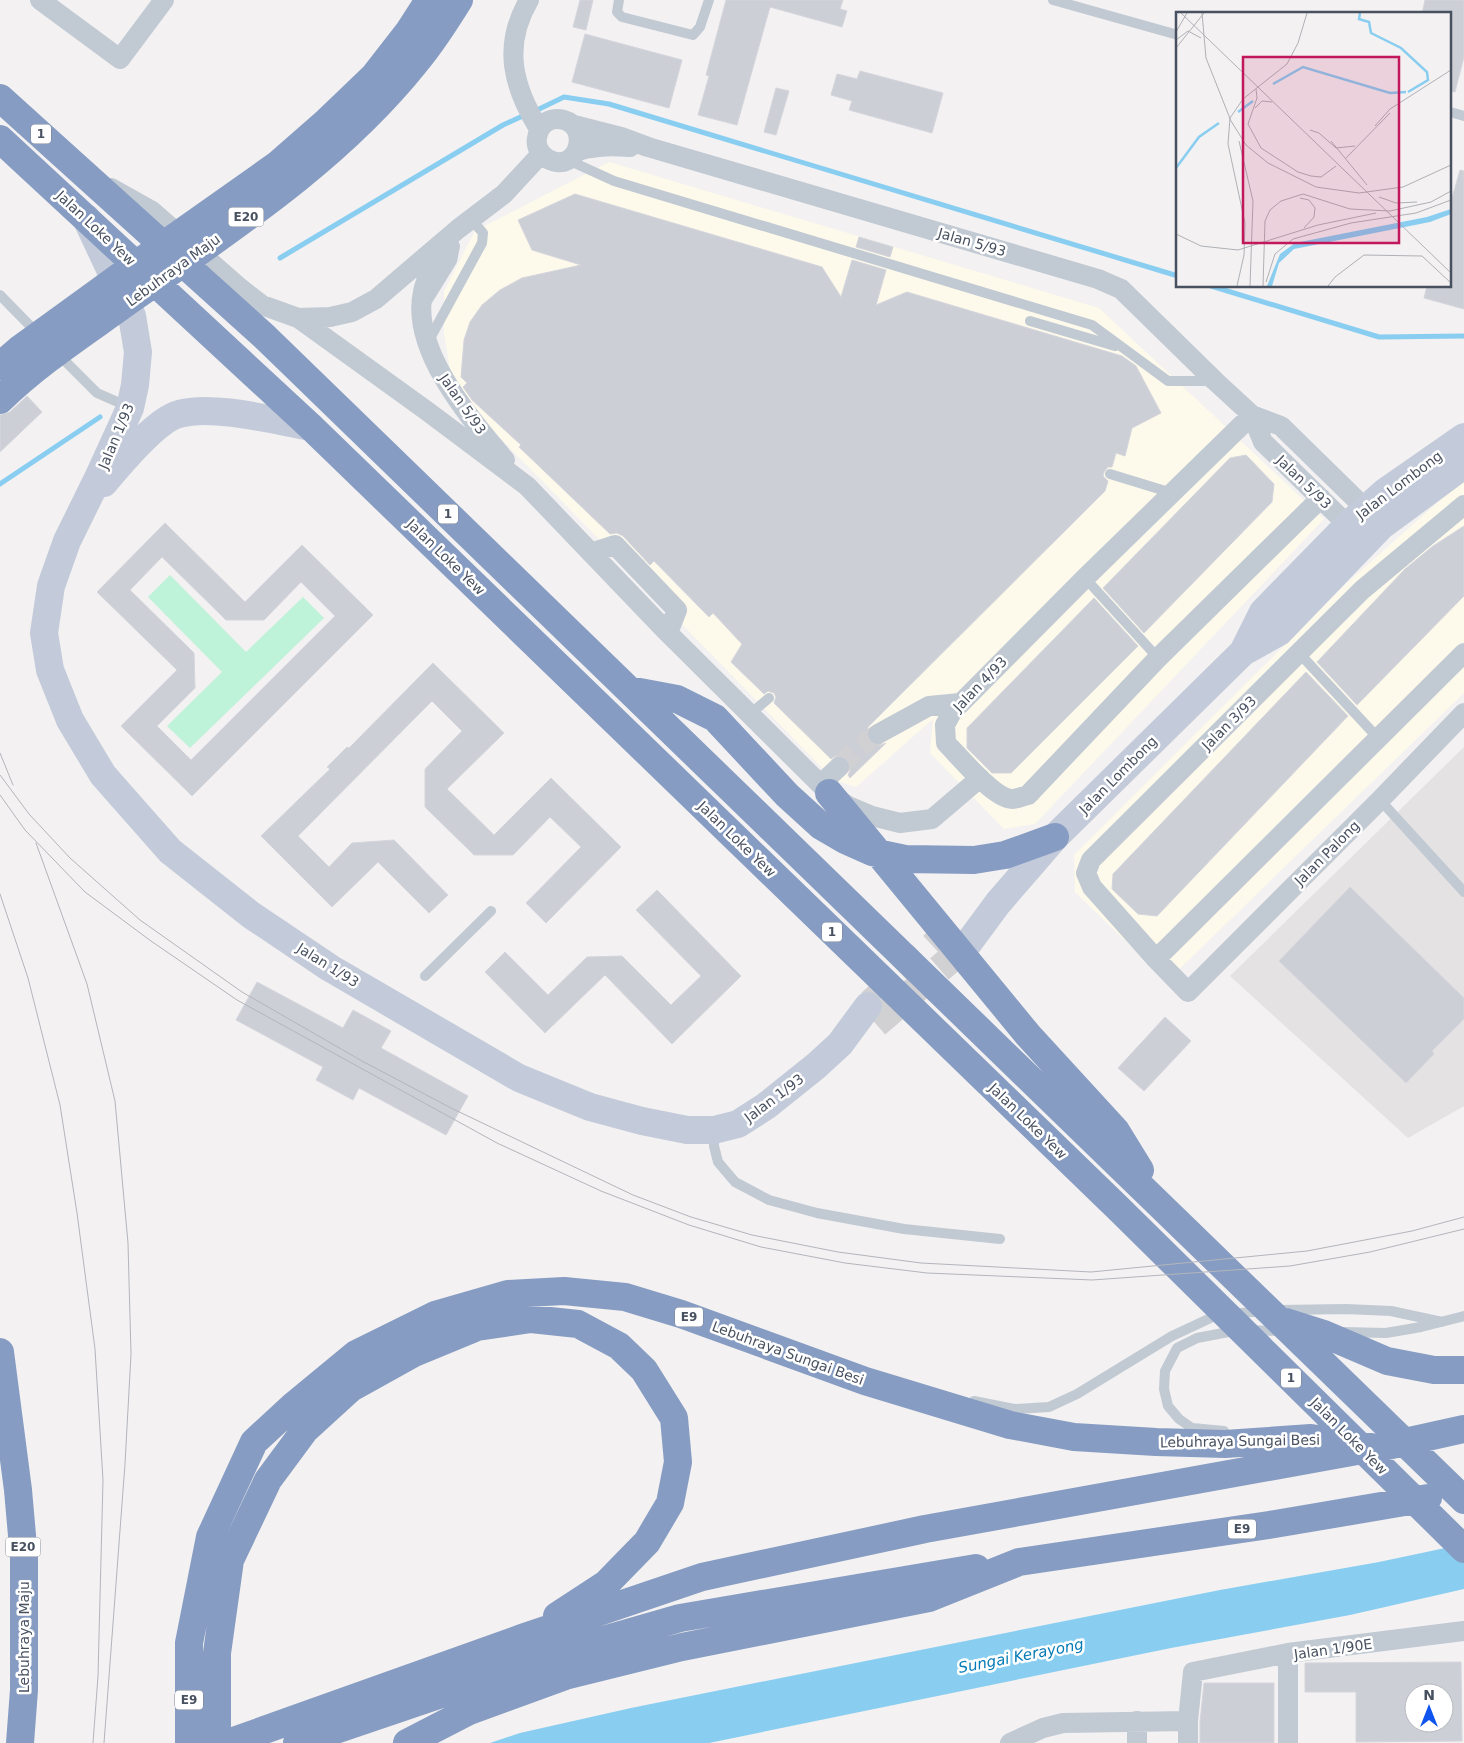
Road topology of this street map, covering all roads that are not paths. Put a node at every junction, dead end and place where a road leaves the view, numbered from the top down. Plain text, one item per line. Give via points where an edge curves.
1 (40, 0) edge
2 (164, 0) edge
3 (429, 0) edge
4 (459, 0) edge
5 (619, 0) edge
6 (709, 0) edge
7 (1053, 0) edge
8 (530, 6) edge
9 (1176, 34) edge
10 (0, 98) edge
11 (541, 120) junction
12 (574, 125) junction
13 (0, 139) edge
14 (648, 147) junction
15 (561, 157) junction
16 (81, 170) junction
17 (86, 218) junction
18 (460, 229) junction
19 (0, 295) edge
20 (298, 318) junction
21 (1030, 321) dead end
22 (428, 342) junction
23 (1123, 348) junction
24 (0, 366) edge
25 (1215, 381) junction
26 (0, 400) edge
27 (130, 408) junction
28 (1252, 415) junction
29 (311, 427) junction
30 (1464, 437) edge
31 (1464, 465) edge
32 (1110, 474) dead end
33 (527, 486) junction
34 (1172, 493) junction
35 (1321, 498) junction
36 (1464, 505) edge
37 (81, 510) junction
38 (1365, 525) junction
39 (1085, 578) junction
40 (1299, 653) junction
41 (1464, 653) edge
42 (1158, 658) junction
43 (629, 690) junction
44 (769, 698) dead end
45 (960, 703) junction
46 (1464, 713) edge
47 (750, 714) junction
48 (878, 734) tunnel mouth
49 (1378, 738) junction
50 (839, 767) tunnel mouth
51 (980, 778) junction
52 (825, 789) junction
53 (1380, 800) junction
54 (1055, 837) junction
55 (1464, 892) edge
56 (491, 911) dead end
57 (959, 937) tunnel mouth
58 (1156, 959) junction
59 (425, 976) dead end
60 (1188, 992) joint
61 (872, 1015) tunnel mouth
62 (714, 1130) junction
63 (1164, 1207) junction
64 (1000, 1239) dead end
65 (1464, 1316) edge
66 (1280, 1320) junction
67 (1442, 1322) junction
68 (0, 1352) edge
69 (1464, 1370) edge
70 (865, 1381) junction
71 (1464, 1429) edge
72 (1311, 1438) junction
73 (1378, 1448) junction
74 (1464, 1492) edge
75 (1464, 1500) edge
76 (1464, 1549) edge
77 (1019, 1562) junction
78 (1464, 1631) edge
79 (522, 1638) junction
80 (1288, 1653) junction
81 (343, 1715) junction
82 (1138, 1721) junction
83 (1188, 1721) junction
84 (1056, 1734) edge
85 (20, 1743) edge
86 (188, 1743) edge
87 (216, 1743) edge
88 (228, 1743) edge
89 (297, 1743) edge
90 (407, 1743) edge
91 (1010, 1743) edge
92 (1137, 1743) edge
93 (1188, 1743) edge
94 (1288, 1743) edge

1 - 2 street via 120,59
3 - 24 highway, Lebuhraya Maju / E20 via 374,76 277,165
4 - 26 highway, Lebuhraya Maju / E20 via 416,63 339,143 276,196 40,365
5 - 6 lane via 617,12 622,17 693,35 700,27
7 - 9 lane
8 - 11 street via 514,43 515,76 520,93
10 - 16 highway, 1
11 - 12 street via 563,119
11 - 15 street via 536,142
12 - 14 street, Jalan 5/93
12 - 15 street via 580,138
13 - 17 highway, Jalan Loke Yew / 1
14 - 15 street, Jalan 5/93 via 591,148
14 - 25 street, Jalan 5/93 via 1098,279 1121,289
15 - 18 street, Jalan 5/93 via 529,183 504,194
15 - 23 lane via 614,181 1092,325
16 - 20 street, Jalan 5/93 via 152,211 262,305
16 - 43 highway, 1 via 266,338
17 - 27 street, Jalan 1/93 via 132,316 138,352
17 - 29 highway, Jalan Loke Yew / 1
18 - 20 street, Jalan 5/93 via 376,299 352,312 330,317
18 - 22 street, Jalan 5/93 via 433,268 423,291 422,310
18 - 22 lane via 483,233 482,243
19 - 27 lane via 97,393
20 - 33 street
21 - 23 lane
22 - 33 street, Jalan 5/93 via 444,380 466,413
23 - 25 lane via 1168,381
25 - 28 street, Jalan 5/93
27 - 37 street, Jalan 1/93
28 - 34 street, Jalan 4/93
28 - 35 street, Jalan 5/93 via 1263,442
28 - 38 street, Jalan 5/93 via 1281,426
29 - 37 street, Jalan 1/93 via 205,410 178,414 156,428
29 - 76 highway, Jalan Loke Yew / 1 via 1118,1208
30 - 38 street, Jalan Lombong via 1385,492
31 - 38 street, Jalan Lombong
32 - 34 lane
33 - 47 street
34 - 39 street, Jalan 4/93
35 - 38 street, Jalan 5/93
35 - 42 street, Jalan 4/93
36 - 40 street, Jalan 3/93 via 1362,590
37 - 62 street, Jalan 1/93 via 51,586 44,633 50,670 70,720 103,776 170,851 251,914 330,968 519,1078 590,1107 687,1130
38 - 54 street, Jalan Lombong via 1264,612 1243,652
39 - 42 lane
39 - 45 street, Jalan 4/93
40 - 49 lane
40 - 58 street, Jalan 3/93 via 1091,860 1086,873 1092,887
41 - 49 street
42 - 51 street, Jalan 4/93 via 1028,795 1012,799 999,795
43 - 54 highway via 677,699 715,718 787,796 821,826 872,852 905,859 974,860 1005,855
43 - 63 highway, 1
44 - 47 lane
45 - 48 street via 929,706
45 - 51 street, Jalan 4/93 via 945,725 946,743
46 - 53 street, Jalan Palong
47 - 52 street
49 - 58 street
50 - 52 street
51 - 52 street via 932,819 900,823 856,810
52 - 63 highway via 1028,1035 1116,1131
53 - 55 lane
53 - 60 street, Jalan Palong
54 - 57 street, Jalan Lombong via 998,903
56 - 59 lane
58 - 60 street, Jalan 3/93
61 - 62 street, Jalan 1/93 via 766,1106 738,1124
62 - 64 lane via 718,1162 735,1182 769,1200 817,1213 904,1229
63 - 66 highway, 1
65 - 67 lane
66 - 69 highway via 1324,1334 1387,1361 1434,1370
66 - 75 highway, 1
67 - 70 lane via 1391,1311 1346,1309 1217,1315 1172,1336 1077,1394 1048,1407 1014,1409 886,1382
67 - 72 lane via 1386,1333 1239,1330 1197,1338 1177,1348 1165,1371 1164,1389 1168,1406 1192,1428
68 - 85 highway, Lebuhraya Maju / E20 via 24,1558 24,1690
70 - 72 highway, Lebuhraya Sungai Besi / E9 via 1010,1425 1074,1437 1225,1444
70 - 86 highway, Lebuhraya Sungai Besi / E9 via 682,1314 625,1297 564,1291 508,1294 435,1315 356,1354 254,1442 210,1537 189,1643
71 - 73 highway, Lebuhraya Sungai Besi / E9
72 - 73 highway, Lebuhraya Sungai Besi / E9
73 - 79 highway via 924,1530 702,1577
74 - 77 highway, E9
77 - 81 highway via 680,1618
77 - 90 highway, E9 via 929,1598 682,1647 565,1676 469,1711
78 - 80 street, Jalan 1/90E
79 - 81 highway
79 - 87 highway via 606,1584 647,1542 670,1503 678,1462 674,1418 644,1370 619,1346 578,1324 531,1319 477,1327 414,1353 351,1388 305,1430 268,1480 230,1560 217,1652
80 - 83 street via 1193,1672
80 - 94 street, Jalan 1/90E
81 - 88 highway
81 - 89 highway
82 - 83 street
82 - 84 street via 1080,1722
82 - 92 street
83 - 93 street
84 - 91 street via 1043,1728

